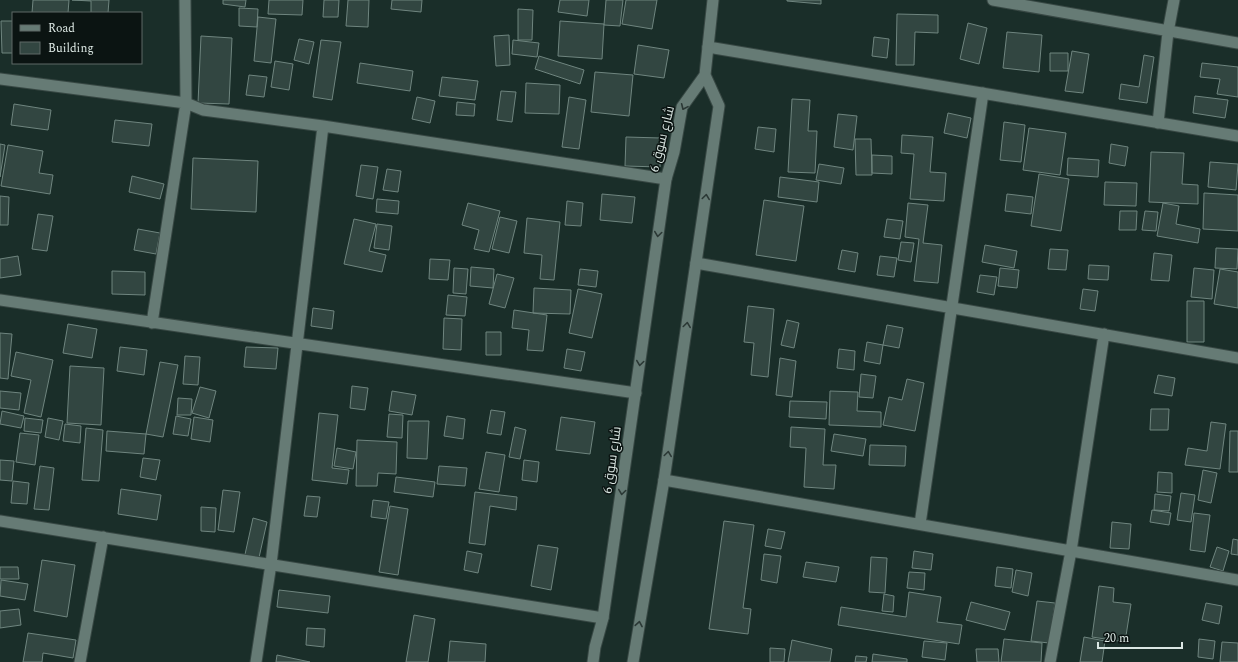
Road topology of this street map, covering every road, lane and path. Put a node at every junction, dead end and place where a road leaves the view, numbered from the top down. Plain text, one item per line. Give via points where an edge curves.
1 (185, 0) edge
2 (713, 0) edge
3 (993, 0) edge
4 (1174, 0) edge
5 (1168, 32) junction
6 (1238, 43) edge
7 (708, 47) junction
8 (705, 75) junction
9 (0, 79) edge
10 (983, 93) junction
11 (186, 103) junction
12 (1158, 122) junction
13 (323, 126) junction
14 (1238, 136) edge
15 (666, 179) junction
16 (696, 263) junction
17 (0, 300) edge
18 (952, 307) junction
19 (152, 323) junction
20 (1104, 334) junction
21 (297, 344) junction
22 (1238, 358) edge
23 (636, 393) junction
24 (664, 480) junction
25 (0, 521) edge
26 (920, 524) junction
27 (103, 537) junction
28 (1071, 551) junction
29 (270, 564) junction
30 (1238, 580) edge
31 (603, 618) junction
32 (80, 662) edge
33 (256, 662) edge
34 (593, 662) edge
35 (633, 662) edge
36 (1050, 662) edge

1 - 11 street
2 - 7 street
3 - 5 street
4 - 5 street
5 - 6 street
5 - 12 street
7 - 8 street
7 - 10 street
8 -> 15 street, شارع سوق 6 via 682,107
16 -> 8 street via 719,106
9 - 11 street
10 - 12 street
10 - 18 street
11 - 13 street via 203,110
11 - 19 street
12 - 14 street
13 - 15 street
13 - 21 street
15 -> 23 street, شارع سوق 6
16 - 18 street
24 -> 16 street
17 - 19 street
18 - 20 street
18 - 26 street
19 - 21 street
20 - 22 street
20 - 28 street
21 - 23 street
21 - 29 street
23 -> 31 street, شارع سوق 6
24 - 26 street
35 -> 24 street
25 - 27 street
26 - 28 street
27 - 29 street
27 - 32 street
28 - 30 street
28 - 36 street
29 - 31 street
29 - 33 street
31 - 34 street, شارع سوق 6

